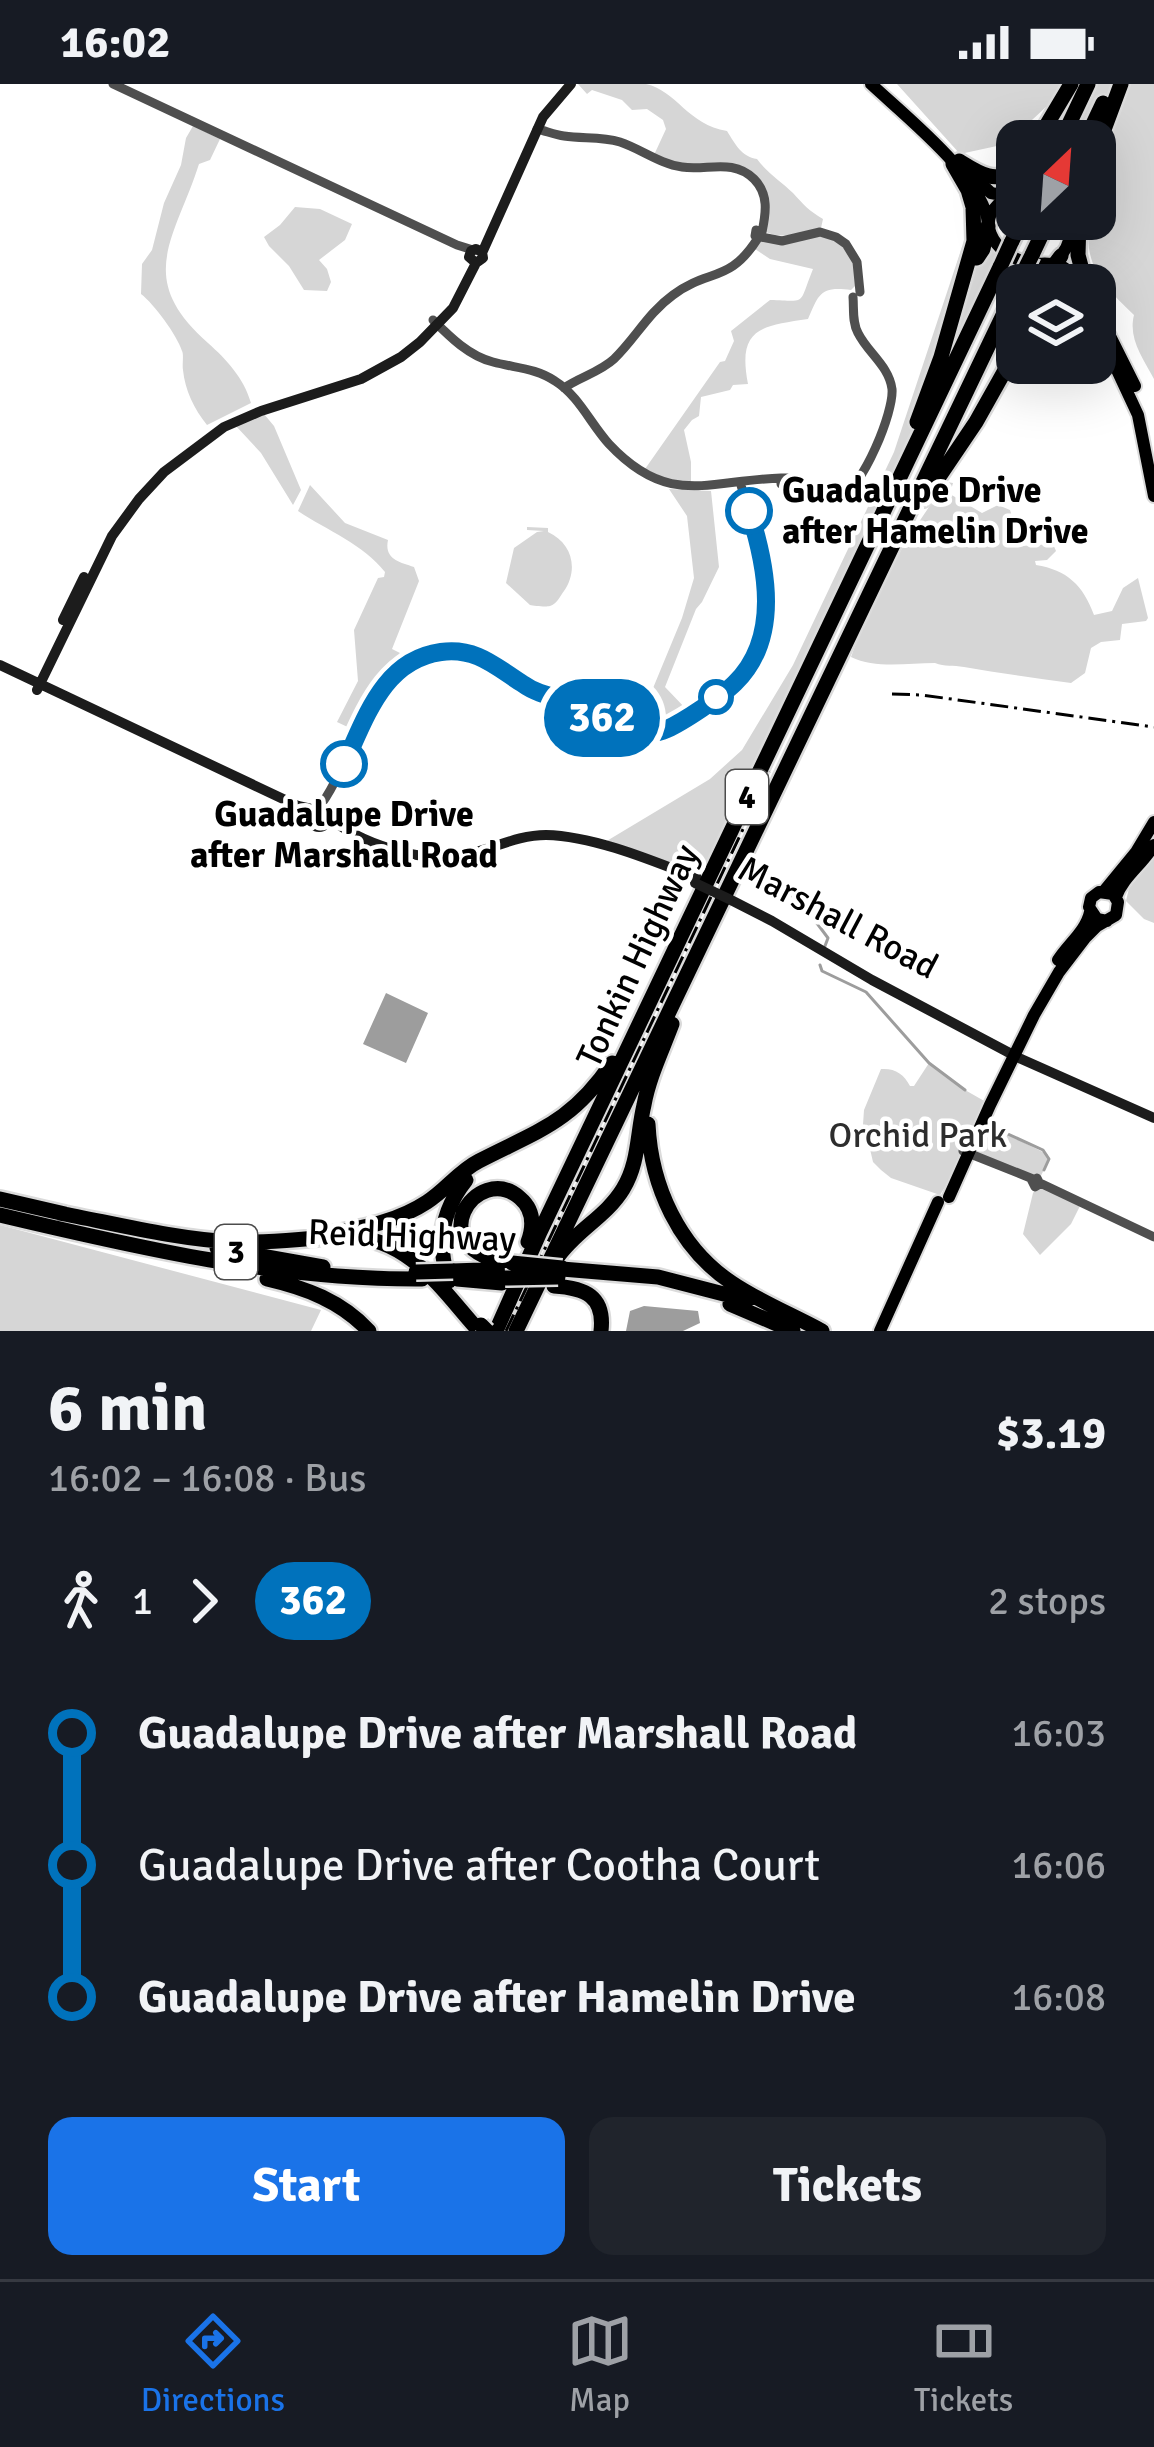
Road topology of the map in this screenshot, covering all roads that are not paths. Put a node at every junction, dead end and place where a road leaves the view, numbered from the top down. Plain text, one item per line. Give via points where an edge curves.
1 (113, 84) edge
2 (571, 84) edge
3 (871, 84) edge
4 (881, 84) edge
5 (1071, 84) edge
6 (1088, 84) edge
7 (1116, 84) edge
8 (1050, 120) edge
9 (1071, 120) edge
10 (1096, 120) edge
11 (1106, 120) edge
12 (542, 127) junction
13 (956, 162) junction
14 (996, 178) edge
15 (996, 191) edge
16 (996, 207) edge
17 (988, 225) junction
18 (760, 234) junction
19 (1012, 240) edge
20 (1048, 240) edge
21 (1069, 240) edge
22 (474, 255) junction
23 (1048, 260) junction
24 (1043, 264) edge
25 (1047, 264) edge
26 (1056, 264) edge
27 (960, 286) junction
28 (437, 321) junction
29 (996, 330) edge
30 (1116, 351) edge
31 (1116, 367) edge
32 (996, 384) edge
33 (567, 390) junction
34 (1154, 445) edge
35 (743, 482) junction
36 (1154, 496) edge
37 (878, 524) junction
38 (856, 619) junction
39 (0, 668) edge
40 (40, 683) junction
41 (320, 816) junction
42 (1152, 830) edge
43 (697, 887) junction
44 (1110, 894) junction
45 (726, 901) junction
46 (1090, 912) junction
47 (1106, 921) junction
48 (1014, 1053) junction
49 (659, 1056) junction
50 (1154, 1118) edge
51 (501, 1152) junction
52 (965, 1152) junction
53 (0, 1199) edge
54 (59, 1213) junction
55 (0, 1215) edge
56 (1154, 1237) edge
57 (312, 1238) junction
58 (159, 1250) junction
59 (507, 1273) junction
60 (419, 1275) junction
61 (559, 1275) junction
62 (484, 1330) edge
63 (365, 1331) edge
64 (516, 1331) edge
65 (532, 1331) edge
66 (601, 1331) edge
67 (793, 1331) edge
68 (821, 1331) edge
69 (884, 1331) edge

1 - 22 street
2 - 12 main road
3 - 13 main road
4 - 13 main road
5 - 8 highway
6 - 9 highway
7 - 10 highway
7 - 11 highway
12 - 18 street via 613,140 684,168 740,169 764,194
12 - 22 main road
13 - 14 highway
13 - 15 main road
13 - 17 main road via 982,199
13 - 27 highway via 976,225
16 - 17 main road
17 - 23 main road via 1002,250 1026,262
17 - 27 highway
18 - 33 street via 730,270 670,297 615,358
18 - 35 street via 782,241 820,232 846,244 860,273 853,318 892,389 876,443 841,496 819,497 784,481
19 - 37 highway, Tonkin Highway / 4, bridge
20 - 23 highway, Tonkin Highway / 4
21 - 23 main road
22 - 28 main road via 461,296
23 - 24 highway, Tonkin Highway / 4, bridge
23 - 25 highway
23 - 26 main road
27 - 37 highway
28 - 33 street via 473,350
28 - 40 main road via 382,368 224,428 164,472 112,536
29 - 38 highway, Tonkin Highway / 4
30 - 34 main road
31 - 36 main road via 1138,416
32 - 38 highway
33 - 35 street via 647,475 687,487
35 - 41 street via 766,622 750,667 728,690 667,730 633,733 534,691 482,657 427,655 385,683
37 - 43 highway, Tonkin Highway / 4
38 - 45 highway, Tonkin Highway / 4
39 - 40 main road, Marshall Road
40 - 41 main road, Marshall Road
41 - 43 main road, Marshall Road via 418,863 552,842
42 - 44 main road
43 - 45 main road, Marshall Road, bridge
43 - 51 highway via 641,1014 594,1088 562,1119
43 - 62 highway, Tonkin Highway / 4
44 - 46 main road via 1091,898
44 - 47 main road via 1118,911
45 - 48 main road, Marshall Road
45 - 49 highway
45 - 64 highway, Tonkin Highway / 4
46 - 47 main road
46 - 48 main road
47 - 48 main road via 1072,954
48 - 50 main road, Marshall Road
48 - 52 main road
49 - 65 highway via 630,1176 557,1259
49 - 68 highway via 650,1141 676,1222 735,1285
51 - 57 highway via 404,1215
51 - 62 highway via 462,1184 442,1229 447,1278
52 - 56 street
52 - 69 main road
53 - 54 highway, Reid Highway / 3
54 - 57 highway via 220,1241
54 - 60 highway, Reid Highway / 3 via 274,1260
55 - 58 highway, Reid Highway / 3
57 - 62 highway via 367,1238 400,1250
58 - 60 highway, Reid Highway / 3 via 295,1274
58 - 63 highway, 3 via 336,1303
59 - 60 highway, Reid Highway / 3, bridge
59 - 61 highway, Reid Highway, bridge
59 - 62 highway via 473,1251 461,1228 471,1199 495,1189 527,1205 532,1226
61 - 66 highway via 591,1296
61 - 67 highway, Reid Highway via 675,1289
61 - 68 highway via 639,1274 714,1290

